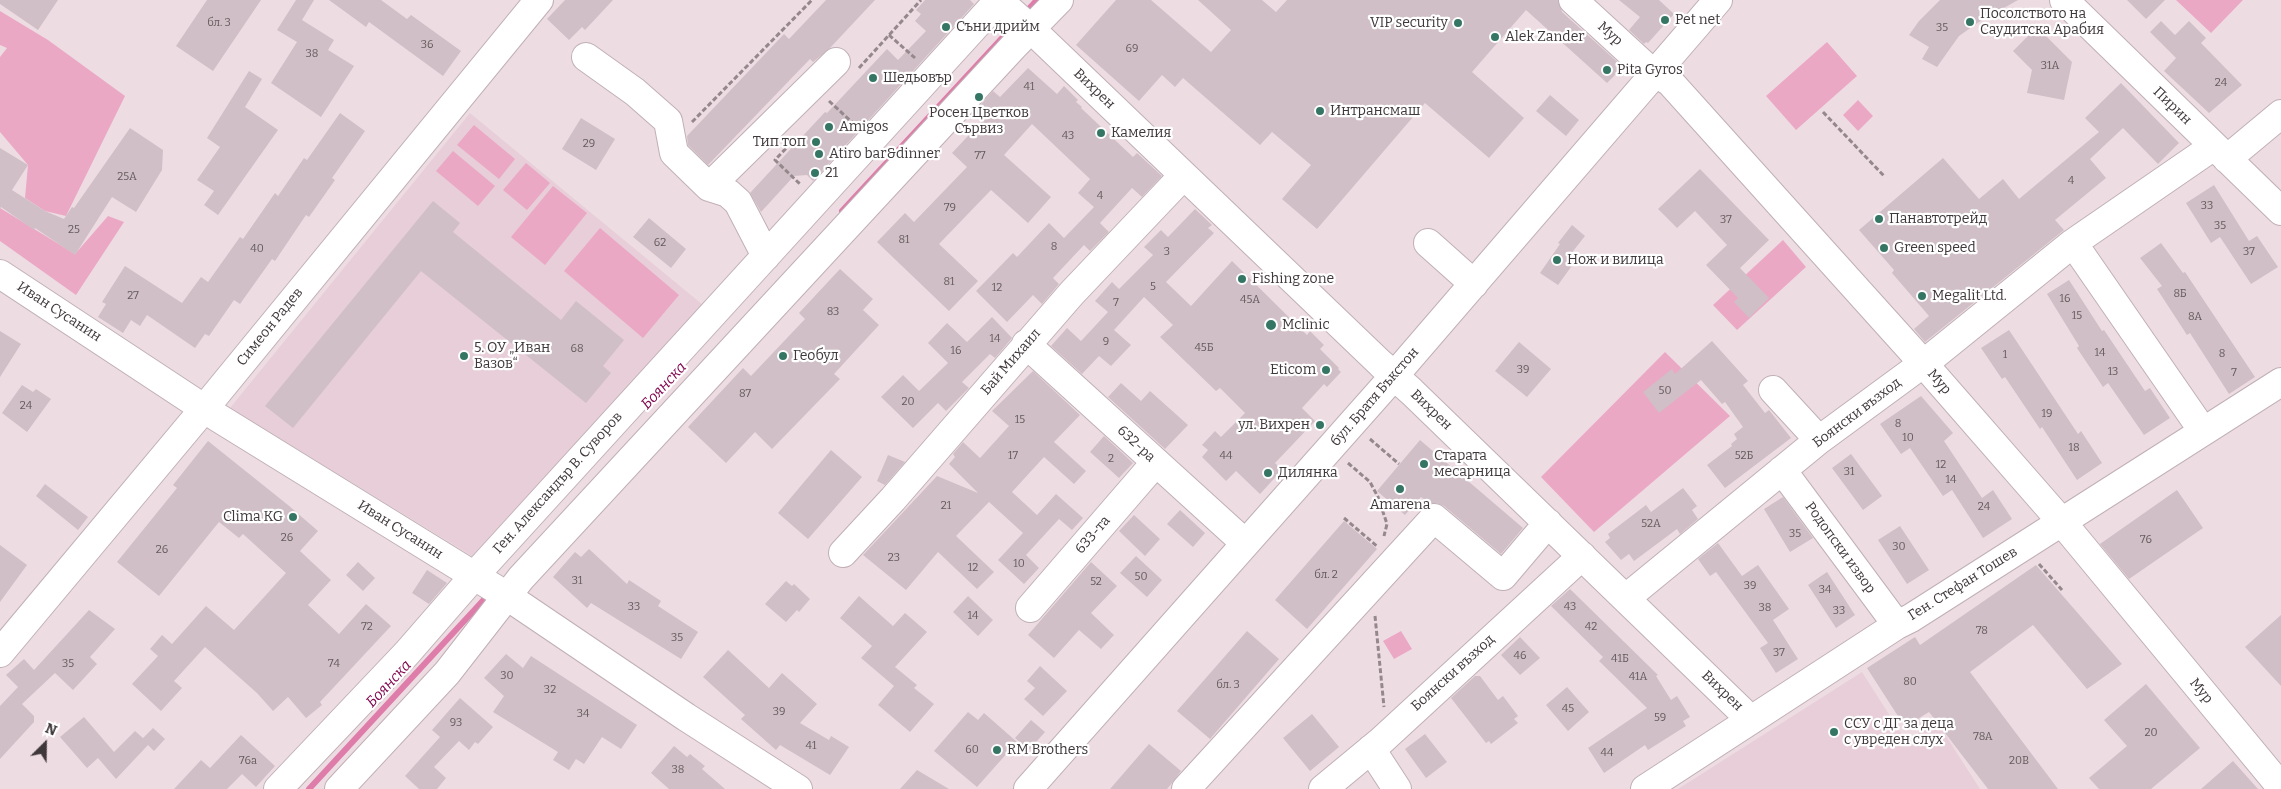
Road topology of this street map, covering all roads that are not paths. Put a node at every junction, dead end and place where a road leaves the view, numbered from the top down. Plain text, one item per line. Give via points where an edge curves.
1 (538, 0) edge
2 (999, 0) edge
3 (1060, 0) edge
4 (1573, 0) edge
5 (1718, 0) edge
6 (2064, 0) edge
7 (1030, 29) junction
8 (586, 57) dead end
9 (846, 67) road end
10 (1656, 73) junction
11 (2281, 114) edge
12 (2221, 153) junction
13 (1183, 176) junction
14 (710, 187) junction
15 (2281, 211) edge
16 (1428, 243) dead end
17 (2073, 243) junction
18 (766, 256) junction
19 (0, 274) edge
20 (1474, 284) junction
21 (1026, 344) junction
22 (1923, 363) junction
23 (1394, 376) junction
24 (2281, 382) edge
25 (1773, 390) dead end
26 (204, 408) junction
27 (2203, 431) junction
28 (1819, 440) junction
29 (1156, 462) junction
30 (1782, 470) junction
31 (2061, 521) junction
32 (1548, 523) junction
33 (1245, 543) junction
34 (844, 553) dead end
35 (1582, 556) junction
36 (474, 576) junction
37 (507, 596) junction
38 (1626, 598) junction
39 (1030, 608) dead end
40 (1897, 625) junction
41 (0, 653) edge
42 (1752, 720) junction
43 (1379, 742) junction
44 (2281, 787) edge
45 (278, 789) edge
46 (339, 789) edge
47 (798, 789) edge
48 (1028, 789) edge
49 (1186, 789) edge
50 (1324, 789) edge
51 (1397, 789) edge
52 (1646, 789) edge

1 - 26 street, Симеон Радев
2 - 7 street, Вихрен
2 - 18 street, Ген. Александър В. Суворов
3 - 7 street
4 - 10 street, Мур
5 - 10 street, бул. Братя Бъкстон
6 - 12 street, Пирин
7 - 13 street, Вихрен
7 - 37 street via 520,578
8 - 14 street via 635,92 668,121 674,153
9 - 14 street
10 - 20 street, бул. Братя Бъкстон
10 - 22 street, Мур via 1670,82
11 - 12 street, Боянски възход
12 - 15 street, Пирин
12 - 17 street, Боянски възход
13 - 21 street, Бай Михаил
13 - 23 street, Вихрен
14 - 18 street via 728,193 738,202
16 - 20 street
17 - 22 street, Боянски възход
17 - 27 street
18 - 36 street, Ген. Александър В. Суворов
19 - 26 street, Иван Сусанин
20 - 23 street, бул. Братя Бъкстон
21 - 29 street, 632-ра
21 - 34 street, Бай Михаил
22 - 28 street, Боянски възход
22 - 31 street, Мур
23 - 32 street, Вихрен
23 - 33 street, бул. Братя Бъкстон
24 - 27 street, Ген. Стефан Тошев
25 - 28 street
26 - 36 street, Иван Сусанин
26 - 41 street, Симеон Радев
27 - 31 street, Ген. Стефан Тошев
28 - 30 street, Боянски възход
29 - 33 street, 632-ра
29 - 39 street, 633-та
30 - 38 street, Боянски възход
30 - 40 street, Родопски извор
31 - 40 street, Ген. Стефан Тошев
31 - 44 street, Мур
32 - 35 street, Вихрен
32 - 49 street via 1503,576 1434,518
33 - 48 street, бул. Братя Бъкстон
35 - 38 street, Вихрен
35 - 43 street, Боянски възход
36 - 37 street, Иван Сусанин
36 - 45 street, Ген. Александър В. Суворов via 407,653
37 - 46 street via 447,672
37 - 47 street, Иван Сусанин
38 - 42 street, Вихрен
40 - 42 street, Ген. Стефан Тошев
42 - 52 street, Ген. Стефан Тошев
43 - 50 street, Боянски възход
43 - 51 street

